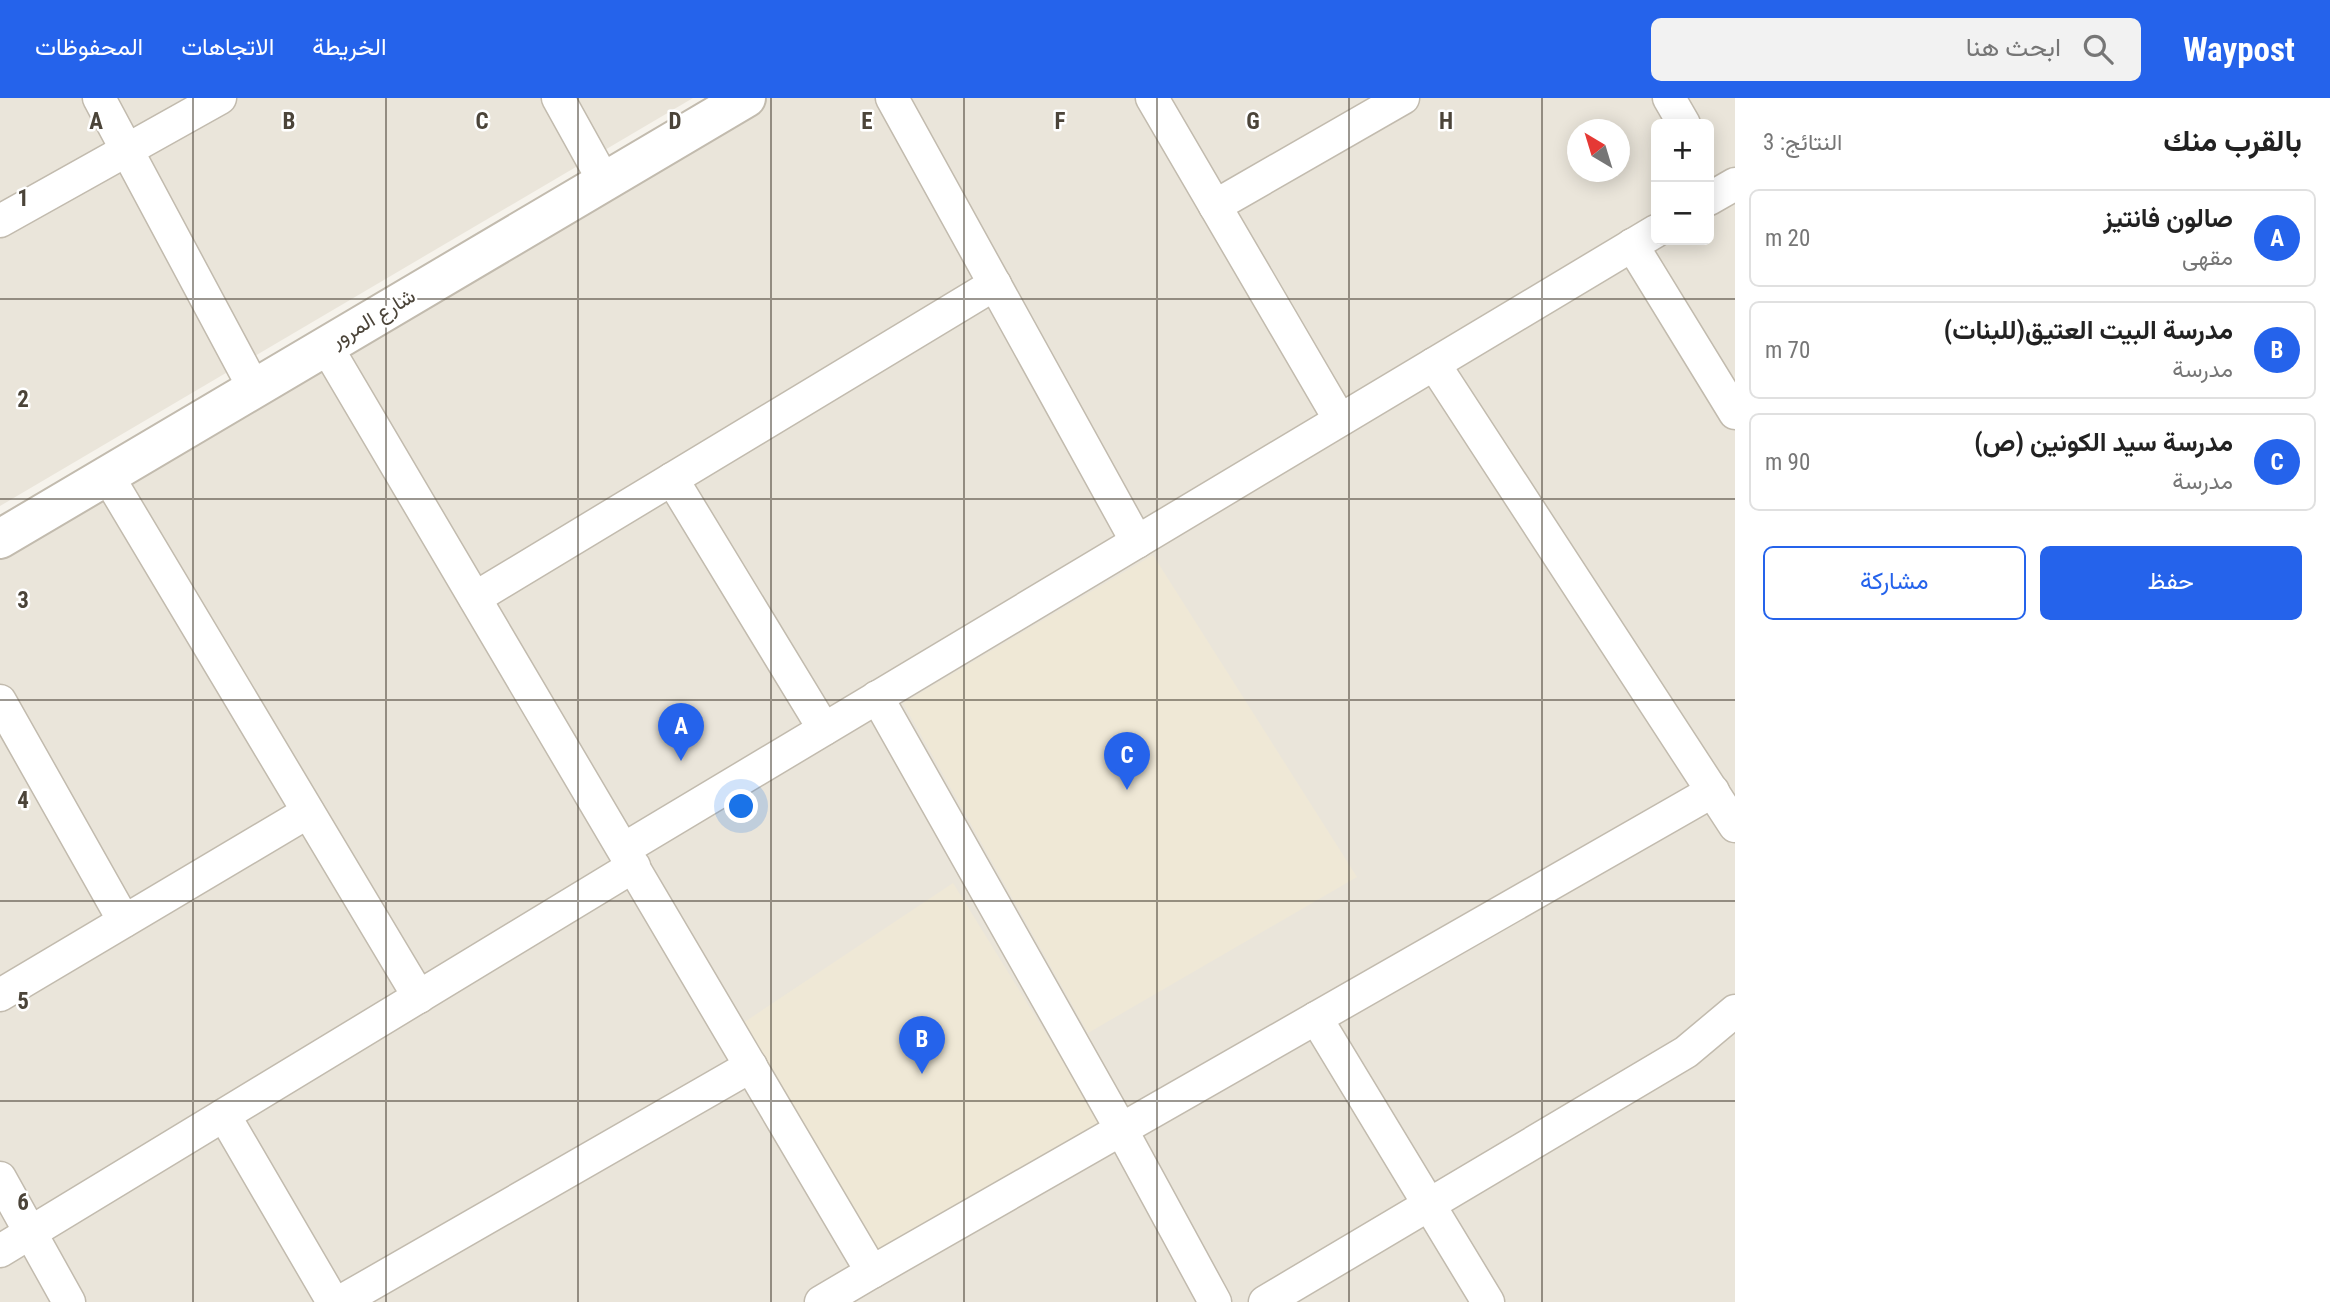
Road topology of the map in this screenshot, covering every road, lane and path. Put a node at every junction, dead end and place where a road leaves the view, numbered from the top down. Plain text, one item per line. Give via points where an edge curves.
1 (99, 98) edge
2 (220, 98) edge
3 (558, 98) edge
4 (746, 98) edge
5 (892, 98) edge
6 (1153, 98) edge
7 (1403, 98) edge
8 (1669, 98) edge
9 (1681, 119) edge
10 (125, 150) junction
11 (604, 181) junction
12 (1215, 206) junction
13 (0, 221) edge
14 (1644, 238) edge
15 (995, 284) junction
16 (326, 346) junction
17 (1434, 364) junction
18 (254, 388) junction
19 (1735, 413) edge
20 (1340, 420) junction
21 (107, 475) junction
22 (672, 480) junction
23 (0, 539) edge
24 (1137, 542) junction
25 (475, 598) junction
26 (877, 697) junction
27 (0, 701) edge
28 (824, 729) junction
29 (1713, 791) junction
30 (308, 812) junction
31 (1735, 826) edge
32 (629, 858) junction
33 (124, 921) junction
34 (0, 995) edge
35 (419, 997) junction
36 (1735, 1011) edge
37 (1316, 1018) junction
38 (751, 1066) junction
39 (224, 1115) junction
40 (1121, 1129) junction
41 (0, 1178) edge
42 (1429, 1205) junction
43 (31, 1233) junction
44 (0, 1251) edge
45 (872, 1272) junction
46 (69, 1302) edge
47 (333, 1302) edge
48 (340, 1302) edge
49 (821, 1302) edge
50 (1214, 1302) edge
51 (1265, 1302) edge
52 (1488, 1302) edge

1 - 10 street
2 - 10 street
3 - 11 street
4 - 11 street, شارع المرور
5 - 15 street
6 - 12 street
7 - 12 street
8 - 9 street
10 - 13 street
10 - 18 street
11 - 16 street, شارع المرور
12 - 20 street
14 - 17 street
14 - 19 street
15 - 22 street
15 - 24 street
16 - 18 street, شارع المرور
16 - 25 street
17 - 20 street
17 - 29 street
18 - 21 street, شارع المرور
20 - 24 street
21 - 23 street, شارع المرور
21 - 30 street
22 - 25 street
22 - 28 street
24 - 26 street
25 - 32 street
26 - 28 street
26 - 40 street
27 - 33 street
28 - 32 street
29 - 31 street
29 - 37 street
30 - 33 street
30 - 35 street
32 - 35 street
32 - 38 street
33 - 34 street
35 - 39 street
36 - 42 street via 1686,1052
37 - 40 street
37 - 42 street
38 - 45 street
38 - 48 street
39 - 43 street
39 - 47 street
40 - 45 street
40 - 50 street
41 - 43 street
42 - 51 street
42 - 52 street
43 - 44 street
43 - 46 street
45 - 49 street

